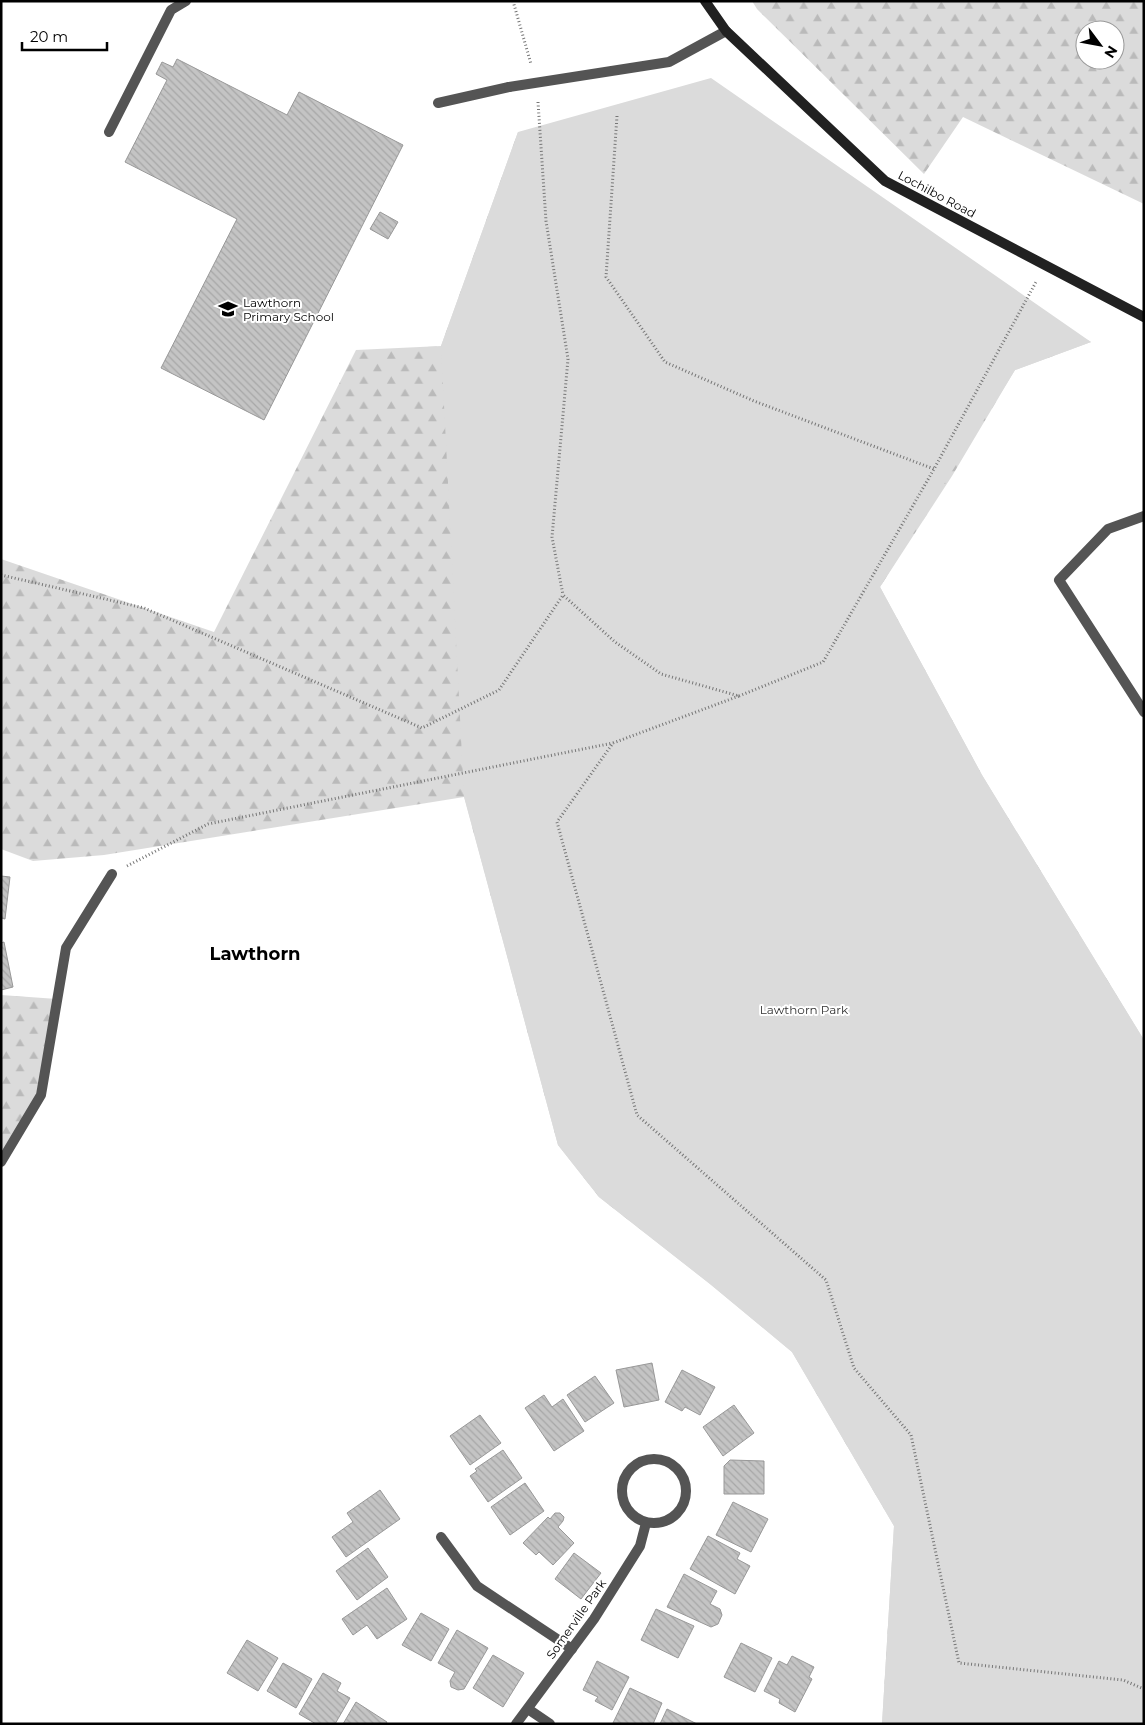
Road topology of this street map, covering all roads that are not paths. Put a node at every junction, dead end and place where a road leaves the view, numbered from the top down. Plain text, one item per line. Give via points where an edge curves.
1 (186, 1) edge
2 (705, 1) edge
3 (726, 32) junction
4 (438, 104) dead end
5 (110, 132) dead end
6 (1144, 317) edge
7 (1144, 516) edge
8 (1144, 712) edge
9 (112, 874) road end
10 (1, 1162) edge
11 (646, 1523) junction
12 (441, 1537) dead end
13 (572, 1649) junction
14 (528, 1709) junction
15 (516, 1724) edge
16 (550, 1724) edge

1 - 5 street via 171,10
2 - 3 street, Lochilbo Road
3 - 4 street via 669,62 509,87
3 - 6 street, Lochilbo Road via 885,181
7 - 8 street via 1108,528 1059,580
9 - 10 street via 66,948 41,1095
11 - 11 street via 628,1511 623,1502 623,1481 635,1464 655,1458 666,1460 682,1474 686,1484 683,1506 667,1520 657,1524
11 - 13 street, Somerville Park via 640,1546
12 - 13 street via 477,1586
13 - 14 street, Somerville Park
14 - 15 street, Somerville Park
14 - 16 street

